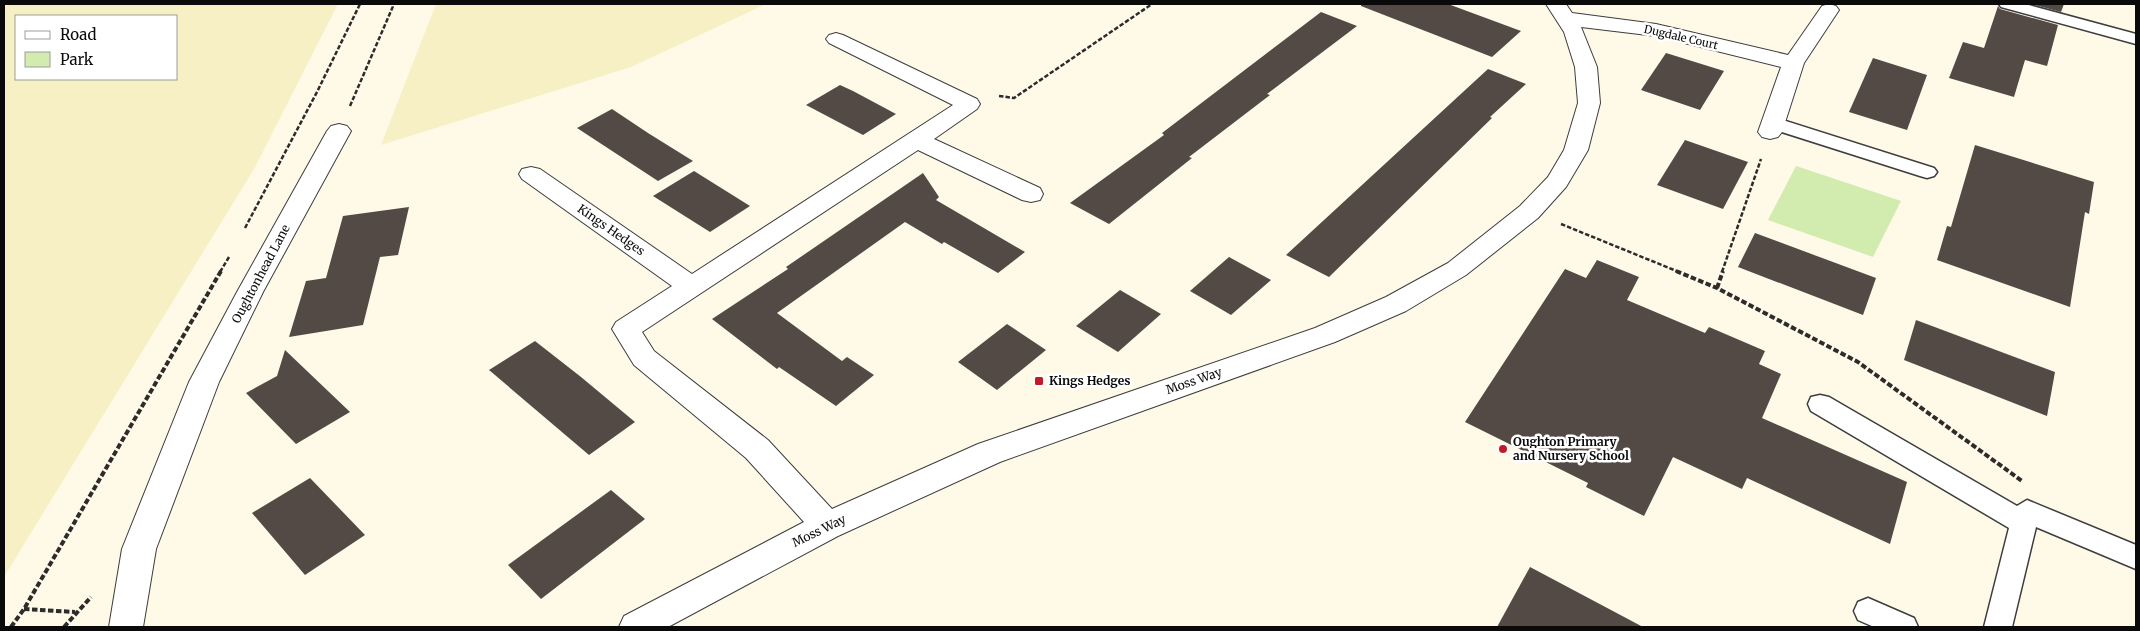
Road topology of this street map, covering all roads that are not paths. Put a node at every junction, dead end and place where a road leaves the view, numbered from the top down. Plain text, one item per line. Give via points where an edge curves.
1 (2007, 4) edge
2 (1829, 10) dead end
3 (1562, 11) edge
4 (2136, 39) edge
5 (836, 40) dead end
6 (1792, 63) junction
7 (1772, 128) joint
8 (339, 131) road end
9 (917, 140) junction
10 (1926, 172) dead end
11 (531, 174) dead end
12 (1030, 194) dead end
13 (691, 286) junction
14 (1820, 404) dead end
15 (2024, 522) junction
16 (827, 526) junction
17 (2136, 557) edge
18 (1868, 611) dead end
19 (126, 627) edge
20 (636, 627) edge
21 (1904, 627) edge
22 (1998, 627) edge

1 - 4 lane
2 - 6 street
3 - 6 street, Dugdale Court
3 - 16 street, Moss Way via 1574,32 1586,67 1589,103 1576,150 1557,182 1529,212 1457,269 1387,308 1324,335 989,453
5 - 9 street via 969,104
6 - 7 street
7 - 10 lane
8 - 19 street, Oughtonhead Lane via 204,382 139,549
9 - 12 street
9 - 13 street
11 - 13 street, Kings Hedges
13 - 16 street via 626,329 644,358 757,449
14 - 15 lane
15 - 17 lane via 2027,511
15 - 22 lane
16 - 20 street, Moss Way
18 - 21 lane

